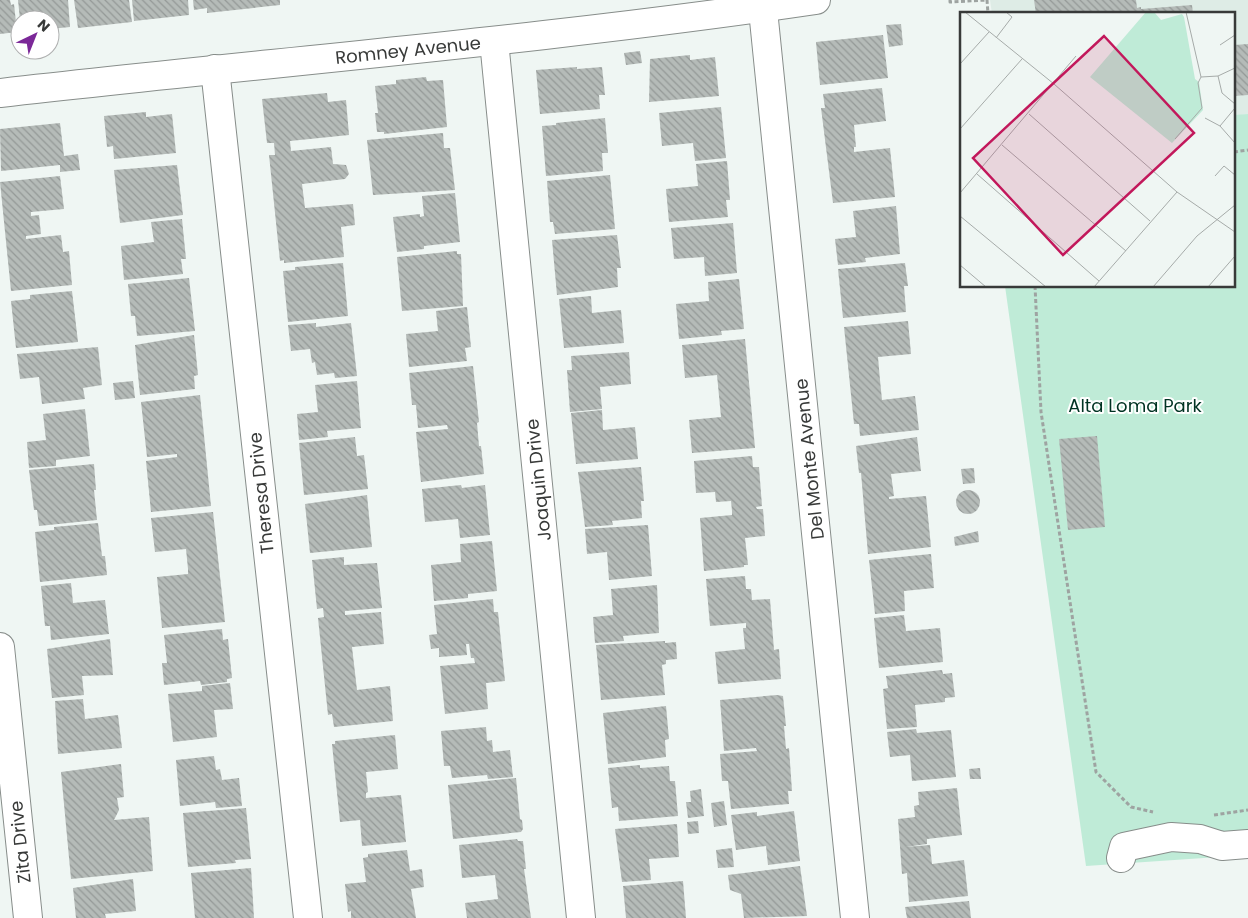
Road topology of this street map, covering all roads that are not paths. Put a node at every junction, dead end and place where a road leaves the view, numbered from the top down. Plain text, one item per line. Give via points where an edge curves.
1 (816, 0) edge
2 (763, 4) edge
3 (494, 41) junction
4 (215, 69) junction
5 (0, 94) edge
6 (0, 647) edge
7 (1248, 844) edge
8 (1121, 858) dead end
9 (28, 918) edge
10 (308, 918) edge
11 (581, 918) edge
12 (855, 918) edge

1 - 2 street, Romney Avenue
2 - 3 street, Romney Avenue
2 - 12 street, Del Monte Avenue
3 - 4 street, Romney Avenue
3 - 11 street, Joaquin Drive
4 - 5 street, Romney Avenue
4 - 10 street, Theresa Drive
6 - 9 street, Zita Drive
7 - 8 street via 1222,846 1200,839 1171,837 1124,848

